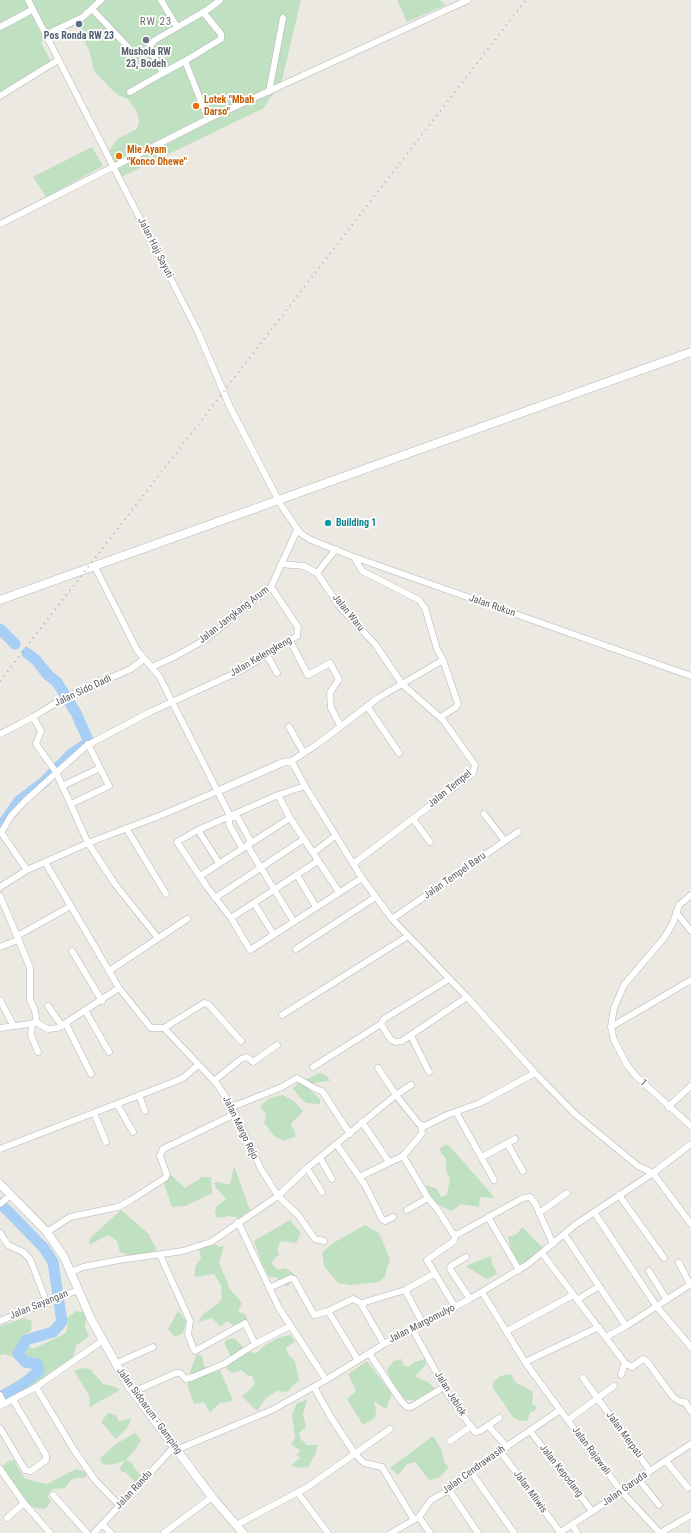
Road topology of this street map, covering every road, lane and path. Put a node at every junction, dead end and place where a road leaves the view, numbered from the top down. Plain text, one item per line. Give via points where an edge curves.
1 (28, 0) edge
2 (101, 0) edge
3 (161, 0) edge
4 (220, 0) edge
5 (468, 0) edge
6 (92, 9) junction
7 (32, 10) junction
8 (203, 12) junction
9 (283, 18) dead end
10 (0, 27) edge
11 (177, 27) junction
12 (45, 35) junction
13 (128, 47) dead end
14 (58, 60) junction
15 (184, 61) junction
16 (163, 73) junction
17 (130, 92) dead end
18 (269, 92) junction
19 (0, 96) edge
20 (208, 119) junction
21 (114, 167) junction
22 (0, 224) edge
23 (691, 352) edge
24 (278, 499) junction
25 (297, 530) junction
26 (336, 549) junction
27 (354, 557) junction
28 (281, 564) junction
29 (94, 565) junction
30 (317, 573) junction
31 (271, 586) junction
32 (0, 599) edge
33 (290, 640) junction
34 (267, 655) junction
35 (144, 659) junction
36 (443, 660) junction
37 (152, 666) junction
38 (277, 673) dead end
39 (691, 676) edge
40 (402, 684) junction
41 (172, 702) junction
42 (367, 706) junction
43 (33, 717) junction
44 (441, 717) junction
45 (289, 727) dead end
46 (340, 727) junction
47 (0, 734) edge
48 (88, 744) junction
49 (304, 753) junction
50 (400, 753) dead end
51 (290, 762) junction
52 (100, 768) junction
53 (55, 771) junction
54 (62, 786) junction
55 (305, 786) junction
56 (218, 791) junction
57 (278, 795) junction
58 (71, 804) junction
59 (484, 814) dead end
60 (230, 816) junction
61 (290, 818) junction
62 (413, 819) junction
63 (126, 828) junction
64 (198, 830) junction
65 (1, 832) edge
66 (518, 832) dead end
67 (335, 836) junction
68 (304, 839) junction
69 (505, 841) junction
70 (430, 842) dead end
71 (88, 843) junction
72 (247, 845) junction
73 (312, 853) junction
74 (318, 861) junction
75 (45, 862) junction
76 (219, 863) junction
77 (353, 864) junction
78 (261, 869) junction
79 (27, 870) junction
80 (297, 875) junction
81 (200, 876) junction
82 (362, 878) junction
83 (0, 887) edge
84 (275, 889) junction
85 (339, 892) junction
86 (166, 894) dead end
87 (691, 895) edge
88 (0, 896) edge
89 (215, 898) junction
90 (374, 898) junction
91 (254, 903) junction
92 (71, 906) junction
93 (316, 907) junction
94 (676, 912) junction
95 (231, 918) junction
96 (187, 919) dead end
97 (392, 919) junction
98 (294, 922) junction
99 (691, 931) edge
100 (274, 935) junction
101 (408, 936) junction
102 (18, 938) junction
103 (158, 938) junction
104 (0, 947) edge
105 (296, 949) dead end
106 (72, 951) dead end
107 (109, 971) junction
108 (450, 979) junction
109 (691, 980) edge
110 (119, 988) junction
111 (467, 997) junction
112 (0, 1000) edge
113 (102, 1001) junction
114 (48, 1006) dead end
115 (86, 1012) junction
116 (282, 1015) dead end
117 (34, 1023) junction
118 (380, 1024) junction
119 (13, 1025) junction
120 (64, 1025) junction
121 (0, 1028) edge
122 (164, 1028) junction
123 (611, 1028) junction
124 (411, 1036) junction
125 (241, 1042) dead end
126 (277, 1045) dead end
127 (38, 1052) dead end
128 (109, 1052) dead end
129 (198, 1065) junction
130 (313, 1067) dead end
131 (378, 1068) dead end
132 (429, 1072) dead end
133 (535, 1073) junction
134 (91, 1074) dead end
135 (215, 1080) junction
136 (412, 1085) dead end
137 (691, 1086) edge
138 (139, 1095) junction
139 (396, 1095) junction
140 (117, 1104) junction
141 (232, 1107) junction
142 (668, 1107) junction
143 (145, 1111) dead end
144 (456, 1112) junction
145 (94, 1113) junction
146 (235, 1114) junction
147 (362, 1122) junction
148 (421, 1126) junction
149 (691, 1126) edge
150 (132, 1132) dead end
151 (350, 1134) junction
152 (516, 1139) dead end
153 (106, 1142) dead end
154 (507, 1143) junction
155 (691, 1144) edge
156 (337, 1145) junction
157 (0, 1149) edge
158 (403, 1156) junction
159 (482, 1157) junction
160 (320, 1158) junction
161 (389, 1162) junction
162 (307, 1168) junction
163 (523, 1171) dead end
164 (653, 1173) junction
165 (359, 1177) junction
166 (332, 1180) dead end
167 (494, 1180) dead end
168 (0, 1184) edge
169 (322, 1192) dead end
170 (567, 1193) dead end
171 (11, 1195) junction
172 (619, 1195) junction
173 (278, 1196) junction
174 (428, 1198) junction
175 (2, 1203) edge
176 (407, 1210) dead end
177 (594, 1212) junction
178 (539, 1213) junction
179 (393, 1217) dead end
180 (488, 1217) junction
181 (238, 1222) junction
182 (691, 1224) edge
183 (47, 1232) junction
184 (0, 1233) edge
185 (455, 1234) junction
186 (564, 1234) junction
187 (324, 1241) dead end
188 (552, 1244) junction
189 (542, 1253) junction
190 (160, 1255) junction
191 (466, 1257) dead end
192 (664, 1258) dead end
193 (679, 1263) dead end
194 (519, 1270) junction
195 (649, 1271) dead end
196 (71, 1272) junction
197 (434, 1274) junction
198 (691, 1284) edge
199 (599, 1286) junction
200 (269, 1288) junction
201 (78, 1290) junction
202 (405, 1290) junction
203 (482, 1292) junction
204 (573, 1295) junction
205 (470, 1299) junction
206 (577, 1300) junction
207 (667, 1300) junction
208 (47, 1303) junction
209 (362, 1304) junction
210 (455, 1307) junction
211 (657, 1307) junction
212 (328, 1311) junction
213 (0, 1321) edge
214 (423, 1324) junction
215 (290, 1326) junction
216 (626, 1326) junction
217 (599, 1327) junction
218 (413, 1330) junction
219 (507, 1331) junction
220 (606, 1337) junction
221 (102, 1341) junction
222 (256, 1344) junction
223 (384, 1344) junction
224 (153, 1347) dead end
225 (691, 1347) edge
226 (369, 1353) junction
227 (358, 1360) junction
228 (525, 1362) junction
229 (626, 1363) junction
230 (115, 1364) junction
231 (621, 1375) dead end
232 (583, 1378) dead end
233 (326, 1380) junction
234 (314, 1386) junction
235 (614, 1386) dead end
236 (36, 1387) junction
237 (444, 1387) junction
238 (133, 1392) junction
239 (691, 1397) edge
240 (597, 1398) junction
241 (1, 1400) edge
242 (13, 1400) junction
243 (685, 1402) junction
244 (560, 1410) junction
245 (691, 1411) edge
246 (499, 1418) dead end
247 (568, 1420) junction
248 (470, 1427) junction
249 (0, 1428) edge
250 (390, 1429) dead end
251 (492, 1429) dead end
252 (530, 1431) junction
253 (450, 1441) dead end
254 (691, 1444) edge
255 (507, 1447) junction
256 (175, 1449) junction
257 (500, 1451) junction
258 (356, 1454) junction
259 (666, 1461) junction
260 (1, 1471) edge
261 (650, 1471) junction
262 (472, 1472) junction
263 (638, 1480) junction
264 (688, 1488) dead end
265 (449, 1490) junction
266 (622, 1492) junction
267 (298, 1493) junction
268 (53, 1494) dead end
269 (212, 1496) junction
270 (24, 1503) junction
271 (119, 1505) junction
272 (659, 1505) dead end
273 (592, 1511) junction
274 (691, 1515) edge
275 (8, 1518) dead end
276 (416, 1518) junction
277 (102, 1524) junction
278 (572, 1524) junction
279 (236, 1525) junction
280 (50, 1533) edge
281 (87, 1533) edge
282 (94, 1533) edge
283 (111, 1533) edge
284 (164, 1533) edge
285 (243, 1533) edge
286 (328, 1533) edge
287 (391, 1533) edge
288 (430, 1533) edge
289 (478, 1533) edge
290 (514, 1533) edge
291 (559, 1533) edge
292 (578, 1533) edge
293 (660, 1533) edge

1 - 7 street, Jalan Haji Sayuti
2 - 6 street
3 - 11 street
4 - 8 street
5 - 18 street
6 - 12 street via 83,17
6 - 13 street
7 - 10 street
7 - 12 street, Jalan Haji Sayuti
8 - 11 street
8 - 15 street via 221,39
9 - 18 street
11 - 16 street via 155,40 149,47
12 - 14 street, Jalan Haji Sayuti
14 - 19 street
14 - 21 street, Jalan Haji Sayuti
15 - 16 street
15 - 20 street
16 - 17 street
18 - 20 street
20 - 21 street
21 - 22 street
21 - 24 street, Jalan Haji Sayuti via 198,332 230,407
23 - 24 main road
24 - 25 street
24 - 29 main road
25 - 26 street, Jalan Rukun via 311,540
25 - 28 street, Jalan Jangkang Arum
26 - 27 street, Jalan Rukun
26 - 30 street
27 - 36 street via 362,571 419,600 425,608 437,649
27 - 39 street, Jalan Rukun
28 - 30 street via 304,566
28 - 31 street, Jalan Jangkang Arum
29 - 32 main road
29 - 35 street
30 - 40 street, Jalan Waru via 344,611 375,644
31 - 33 street, Jalan Kelengkeng via 298,627 297,636
31 - 37 street, Jalan Jangkang Arum via 206,638 176,656
33 - 34 street, Jalan Kelengkeng
33 - 46 street via 308,675 330,663 339,680 330,693 331,708
34 - 38 street
34 - 41 street, Jalan Kelengkeng via 242,670
35 - 37 street
35 - 43 street, Jalan Sido Dadi via 131,669 70,695
36 - 40 street
36 - 44 street via 458,704
37 - 41 street
40 - 42 street
40 - 44 street, Jalan Tempel
41 - 48 street, Jalan Kelengkeng
41 - 56 street
42 - 46 street
42 - 50 street
43 - 47 street, Jalan Sido Dadi
43 - 53 street via 41,731 36,744
44 - 62 street, Jalan Tempel via 473,760 475,769
45 - 49 street
46 - 49 street
48 - 52 street
48 - 53 street, Jalan Kelengkeng
49 - 51 street
51 - 55 street via 294,764
51 - 56 street via 284,762
52 - 54 street
52 - 58 street via 109,786
53 - 54 street
53 - 65 street, Jalan Kelengkeng via 17,809
54 - 58 street
55 - 57 street
55 - 67 street
56 - 60 street
56 - 63 street
57 - 60 street
57 - 61 street
58 - 71 street
59 - 69 street
60 - 64 street
60 - 72 street via 229,824
60 - 72 street via 238,818
61 - 68 street
61 - 72 street
62 - 70 street
62 - 77 street, Jalan Tempel
63 - 71 street
63 - 86 street
64 - 76 street
64 - 81 street via 177,842
65 - 79 street
66 - 69 street, Jalan Tempel Baru
67 - 73 street
67 - 77 street
68 - 73 street
68 - 78 street
69 - 97 street, Jalan Tempel Baru
71 - 75 street
71 - 103 street via 115,884
72 - 76 street
72 - 78 street
73 - 74 street
74 - 80 street
74 - 85 street
75 - 79 street
75 - 92 street
76 - 81 street
77 - 82 street
78 - 84 street
78 - 89 street
79 - 83 street
80 - 84 street
80 - 93 street
81 - 89 street
82 - 85 street
82 - 90 street
84 - 91 street
84 - 98 street
85 - 93 street
87 - 94 street via 679,905
88 - 102 street
89 - 95 street
90 - 97 street
90 - 105 street
91 - 95 street
91 - 100 street
92 - 102 street
92 - 107 street
93 - 98 street
94 - 99 street
94 - 123 street via 664,938 624,985 614,1008
95 - 100 street via 250,950
96 - 103 street
97 - 101 street
98 - 100 street
101 - 108 street
101 - 116 street
102 - 104 street
102 - 117 street via 30,968 30,999 35,1011
103 - 107 street
106 - 113 street
107 - 110 street
108 - 111 street
108 - 118 street via 384,1019
109 - 123 street
110 - 113 street
110 - 122 street via 151,1028
111 - 124 street
111 - 133 street
112 - 119 street
113 - 115 street
114 - 120 street
115 - 120 street
115 - 128 street
117 - 119 street
117 - 120 street via 51,1029
117 - 127 street via 32,1035
118 - 124 street via 387,1035 396,1042
118 - 130 street
119 - 121 street
120 - 134 street
122 - 125 street via 204,1003 208,1004
122 - 129 street, Jalan Margo Rejo
123 - 142 street, 1 via 614,1040 627,1065
124 - 132 street
126 - 135 street via 253,1062 246,1058 241,1059
129 - 135 street, Jalan Margo Rejo
129 - 138 street via 183,1078
131 - 139 street
133 - 144 street via 480,1103
133 - 164 street via 607,1142 638,1166
135 - 141 street, Jalan Margo Rejo
136 - 139 street
137 - 142 street
138 - 140 street
138 - 143 street
139 - 147 street
139 - 148 street
140 - 145 street
140 - 150 street
141 - 146 street, Jalan Margo Rejo
141 - 151 street via 282,1087 297,1078 322,1091
142 - 149 street, 1
144 - 148 street
144 - 159 street
145 - 153 street
145 - 157 street
146 - 173 street, Jalan Margo Rejo via 260,1169
146 - 183 street via 163,1149 160,1156 167,1175 131,1200 118,1207 70,1217
147 - 151 street
147 - 161 street
148 - 158 street via 419,1137
151 - 156 street
152 - 154 street
154 - 159 street
154 - 163 street
155 - 164 street, Jalan Margomulyo
156 - 160 street
156 - 165 street
158 - 161 street
158 - 174 street
159 - 167 street
160 - 162 street
160 - 166 street
161 - 165 street
162 - 169 street
162 - 173 street
164 - 172 street, Jalan Margomulyo
164 - 182 street
165 - 179 street via 382,1220
168 - 171 main road, Jalan Sidoarum - Gamping
170 - 178 street
171 - 175 street
171 - 183 main road, Jalan Sidoarum - Gamping
172 - 177 street, Jalan Margomulyo
172 - 192 street
173 - 181 street
173 - 187 street, Jalan Margo Rejo via 298,1215 315,1239
174 - 176 street
174 - 185 street
177 - 186 street, Jalan Margomulyo
177 - 211 street
178 - 180 street via 532,1198 527,1197
178 - 188 street
180 - 185 street
180 - 194 street
181 - 190 street via 211,1242
181 - 200 street
183 - 196 main road, Jalan Sidoarum - Gamping
184 - 208 street via 8,1245 23,1252 30,1259
185 - 197 street via 454,1241 427,1259
186 - 188 street, Jalan Margomulyo
186 - 199 street
188 - 189 street, Jalan Margomulyo
189 - 194 street, Jalan Margomulyo
189 - 204 street
190 - 196 street via 84,1266
190 - 222 street via 190,1321 188,1334 195,1351 245,1323
191 - 205 street via 450,1269
193 - 198 street
194 - 203 street, Jalan Margomulyo
195 - 207 street
196 - 201 main road, Jalan Sidoarum - Gamping
197 - 202 street
197 - 210 street
198 - 207 street
199 - 206 street
199 - 216 street
200 - 212 street via 294,1279 314,1315
200 - 215 street
201 - 208 street, Jalan Sayangan
201 - 221 main road, Jalan Sidoarum - Gamping
202 - 209 street
202 - 214 street
203 - 205 street, Jalan Margomulyo
203 - 219 street, Jalan Rajawali
204 - 206 street
204 - 219 street
205 - 210 street, Jalan Margomulyo
206 - 217 street
207 - 211 street
208 - 213 street, Jalan Sayangan
209 - 212 street via 353,1299
209 - 223 street
210 - 214 street, Jalan Margomulyo
211 - 216 street
211 - 225 street
212 - 227 street
214 - 218 street, Jalan Margomulyo
215 - 222 street
215 - 233 street
216 - 220 street
217 - 220 street
217 - 228 street
218 - 223 street, Jalan Margomulyo
218 - 237 street, Jalan Jeblok
219 - 228 street, Jalan Rajawali
220 - 229 street
221 - 230 main road, Jalan Sidoarum - Gamping
221 - 236 street
222 - 238 street via 224,1364 193,1377 186,1379 180,1373 176,1373
223 - 226 street, Jalan Margomulyo
224 - 230 street
226 - 227 street, Jalan Margomulyo
226 - 237 street via 407,1407
227 - 233 street, Jalan Margomulyo
228 - 244 street, Jalan Rajawali
229 - 231 street
229 - 243 street via 632,1367 643,1359 646,1360 673,1397
230 - 238 main road, Jalan Sidoarum - Gamping
232 - 240 street, Jalan Merpati
233 - 234 street, Jalan Margomulyo
234 - 256 street, Jalan Margomulyo via 267,1413
234 - 258 street via 330,1416
235 - 240 street
236 - 242 street
236 - 271 street via 90,1474
237 - 248 street, Jalan Jeblok
238 - 256 main road, Jalan Sidoarum - Gamping
239 - 243 street
240 - 247 street
240 - 261 street, Jalan Merpati
241 - 242 street
242 - 249 street via 46,1455 46,1460 32,1471 25,1470
243 - 245 street
244 - 247 street, Jalan Rajawali
244 - 252 street, Jalan Cendrawasih
246 - 248 street, Jalan Jeblok via 478,1433
247 - 266 street, Jalan Rajawali
248 - 253 street
250 - 258 street
251 - 255 street
252 - 255 street, Jalan Cendrawasih
252 - 273 street, Jalan Kepodang
254 - 259 street, Jalan Garuda
255 - 257 street, Jalan Cendrawasih
256 - 269 main road, Jalan Sidoarum - Gamping
256 - 271 street, Jalan Randu
257 - 262 street, Jalan Cendrawasih
257 - 291 street, Jalan Mliwis
258 - 267 street
258 - 276 street via 364,1463 382,1467
259 - 261 street, Jalan Garuda
259 - 264 street
260 - 270 street
261 - 263 street, Jalan Garuda
262 - 265 street, Jalan Cendrawasih
262 - 290 street
263 - 266 street, Jalan Garuda
263 - 272 street
265 - 276 street, Jalan Cendrawasih via 431,1500
265 - 289 street
266 - 273 street, Jalan Garuda
266 - 293 street, Jalan Rajawali
267 - 279 street
267 - 286 street
268 - 281 street
269 - 279 main road, Jalan Sidoarum - Gamping
269 - 284 street
270 - 275 street
270 - 280 street
271 - 277 street, Jalan Randu
273 - 278 street, Jalan Garuda
274 - 293 street
276 - 287 street, Jalan Cendrawasih
276 - 288 street
277 - 282 street, Jalan Randu
277 - 283 street
278 - 291 street, Jalan Garuda
278 - 292 street
279 - 285 main road, Jalan Sidoarum - Gamping

